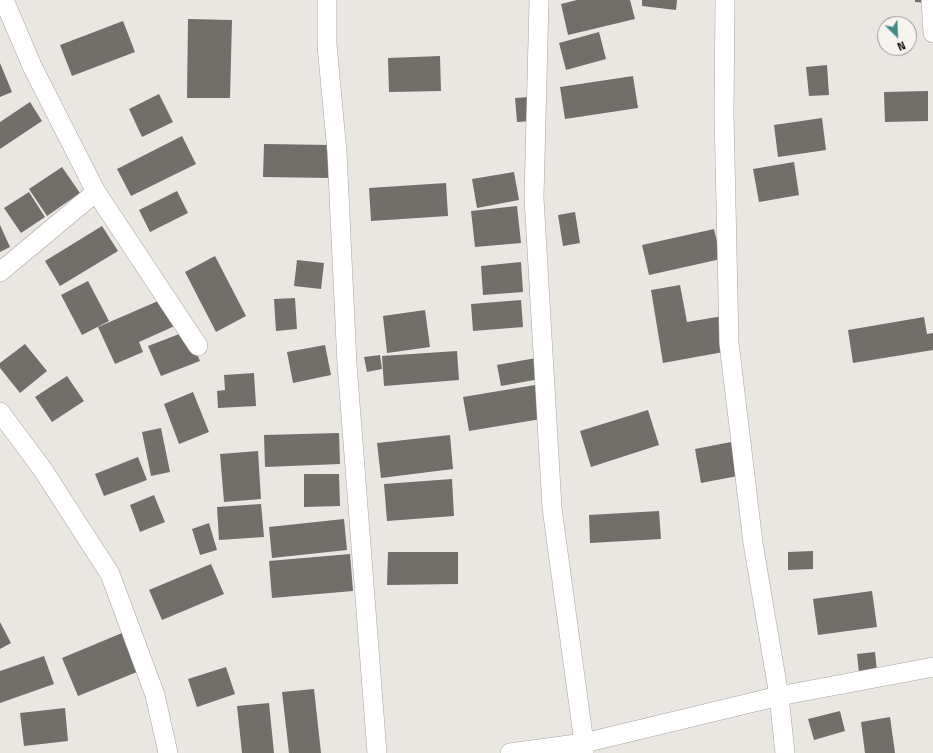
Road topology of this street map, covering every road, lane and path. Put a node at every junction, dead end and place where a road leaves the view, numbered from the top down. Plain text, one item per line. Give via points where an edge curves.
1 (4, 0) edge
2 (327, 0) edge
3 (539, 0) edge
4 (726, 0) edge
5 (931, 0) edge
6 (933, 33) edge
7 (96, 192) junction
8 (0, 272) edge
9 (198, 346) dead end
10 (0, 412) edge
11 (933, 667) edge
12 (779, 696) junction
13 (584, 748) edge
14 (168, 753) edge
15 (377, 753) edge
16 (510, 753) edge
17 (785, 753) edge

1 - 7 street via 32,66
2 - 15 street via 327,45 337,152 347,364
3 - 13 street via 534,198 551,492
4 - 12 street via 724,113 729,343 753,543
5 - 6 street
7 - 8 street
7 - 9 street
10 - 14 street via 43,470 110,574 155,695
11 - 12 street
12 - 13 street
12 - 17 street
13 - 16 street

